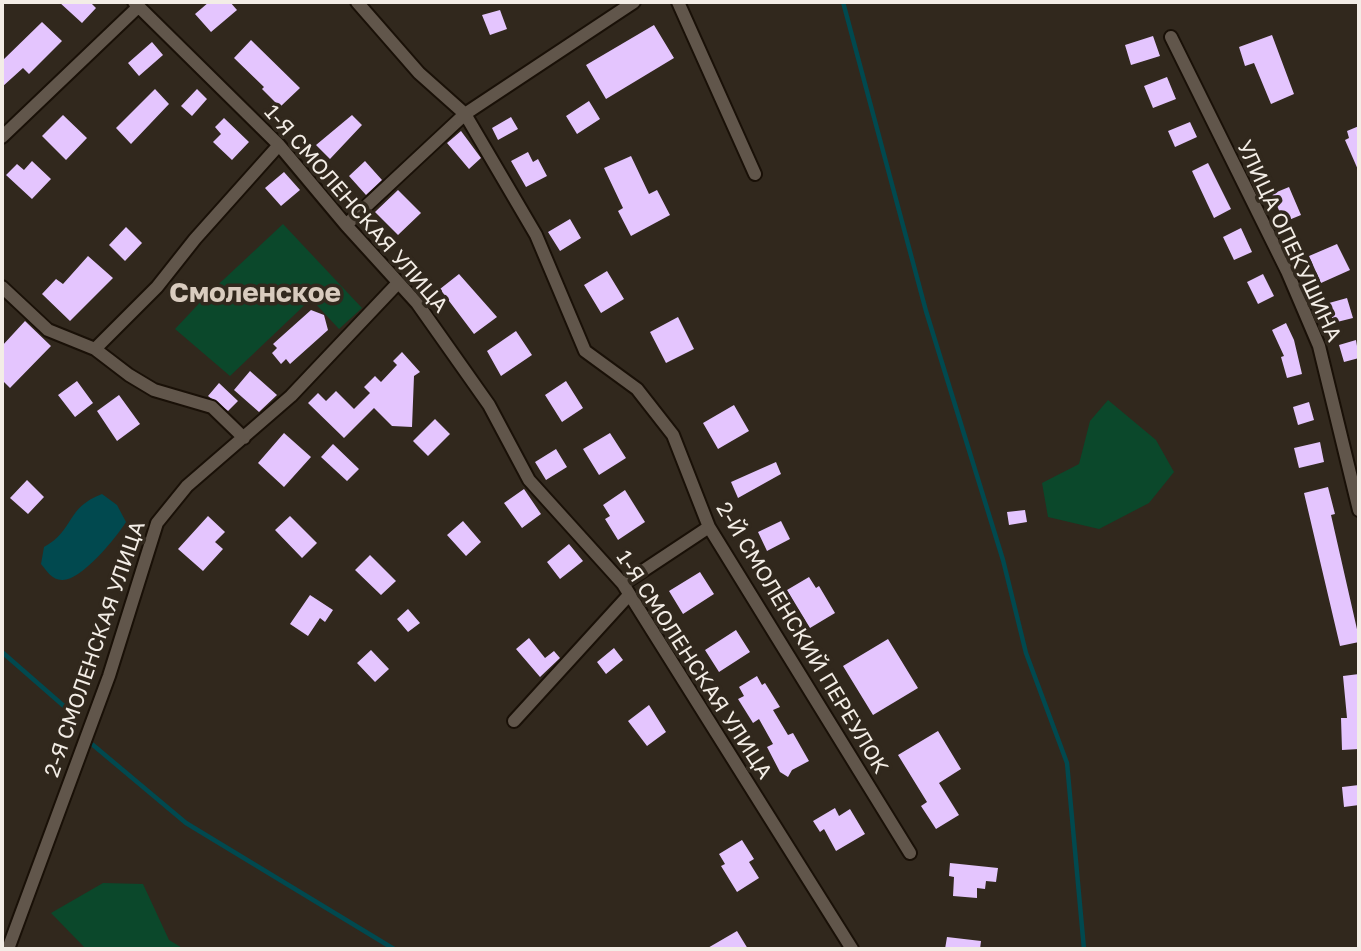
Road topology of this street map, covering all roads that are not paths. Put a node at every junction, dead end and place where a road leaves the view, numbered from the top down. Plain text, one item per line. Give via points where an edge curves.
1 (357, 2) edge
2 (634, 2) edge
3 (678, 2) edge
4 (136, 4) edge
5 (1171, 37) dead end
6 (465, 114) junction
7 (2, 137) edge
8 (279, 145) junction
9 (755, 174) dead end
10 (346, 226) junction
11 (398, 283) junction
12 (2, 287) edge
13 (95, 349) junction
14 (244, 438) junction
15 (1359, 510) edge
16 (709, 527) junction
17 (626, 589) junction
18 (514, 721) dead end
19 (910, 853) dead end
20 (8, 949) edge
21 (852, 949) edge

1 - 6 street, 2-Й СМОЛЕНСКИЙ ПЕРЕУЛОК via 419,73
2 - 6 street
3 - 9 street
4 - 7 street
4 - 8 street, 1-Я СМОЛЕНСКАЯ УЛИЦА
5 - 15 street, УЛИЦА ОПЕКУШИНА via 1287,271 1319,346
6 - 10 street
6 - 16 street, 2-Й СМОЛЕНСКИЙ ПЕРЕУЛОК via 536,235 584,351 637,389 673,435
8 - 10 street, 1-Я СМОЛЕНСКАЯ УЛИЦА
8 - 13 street via 157,288
10 - 11 street, 1-Я СМОЛЕНСКАЯ УЛИЦА
11 - 14 street, 2-Я СМОЛЕНСКАЯ УЛИЦА via 291,396
11 - 17 street, 1-Я СМОЛЕНСКАЯ УЛИЦА via 489,405 529,480
12 - 13 street via 48,330
13 - 14 street via 154,390 212,407
14 - 20 street, 2-Я СМОЛЕНСКАЯ УЛИЦА via 187,486 157,523 109,676
16 - 17 street
16 - 19 street, 2-Й СМОЛЕНСКИЙ ПЕРЕУЛОК
17 - 18 street
17 - 21 street, 1-Я СМОЛЕНСКАЯ УЛИЦА

